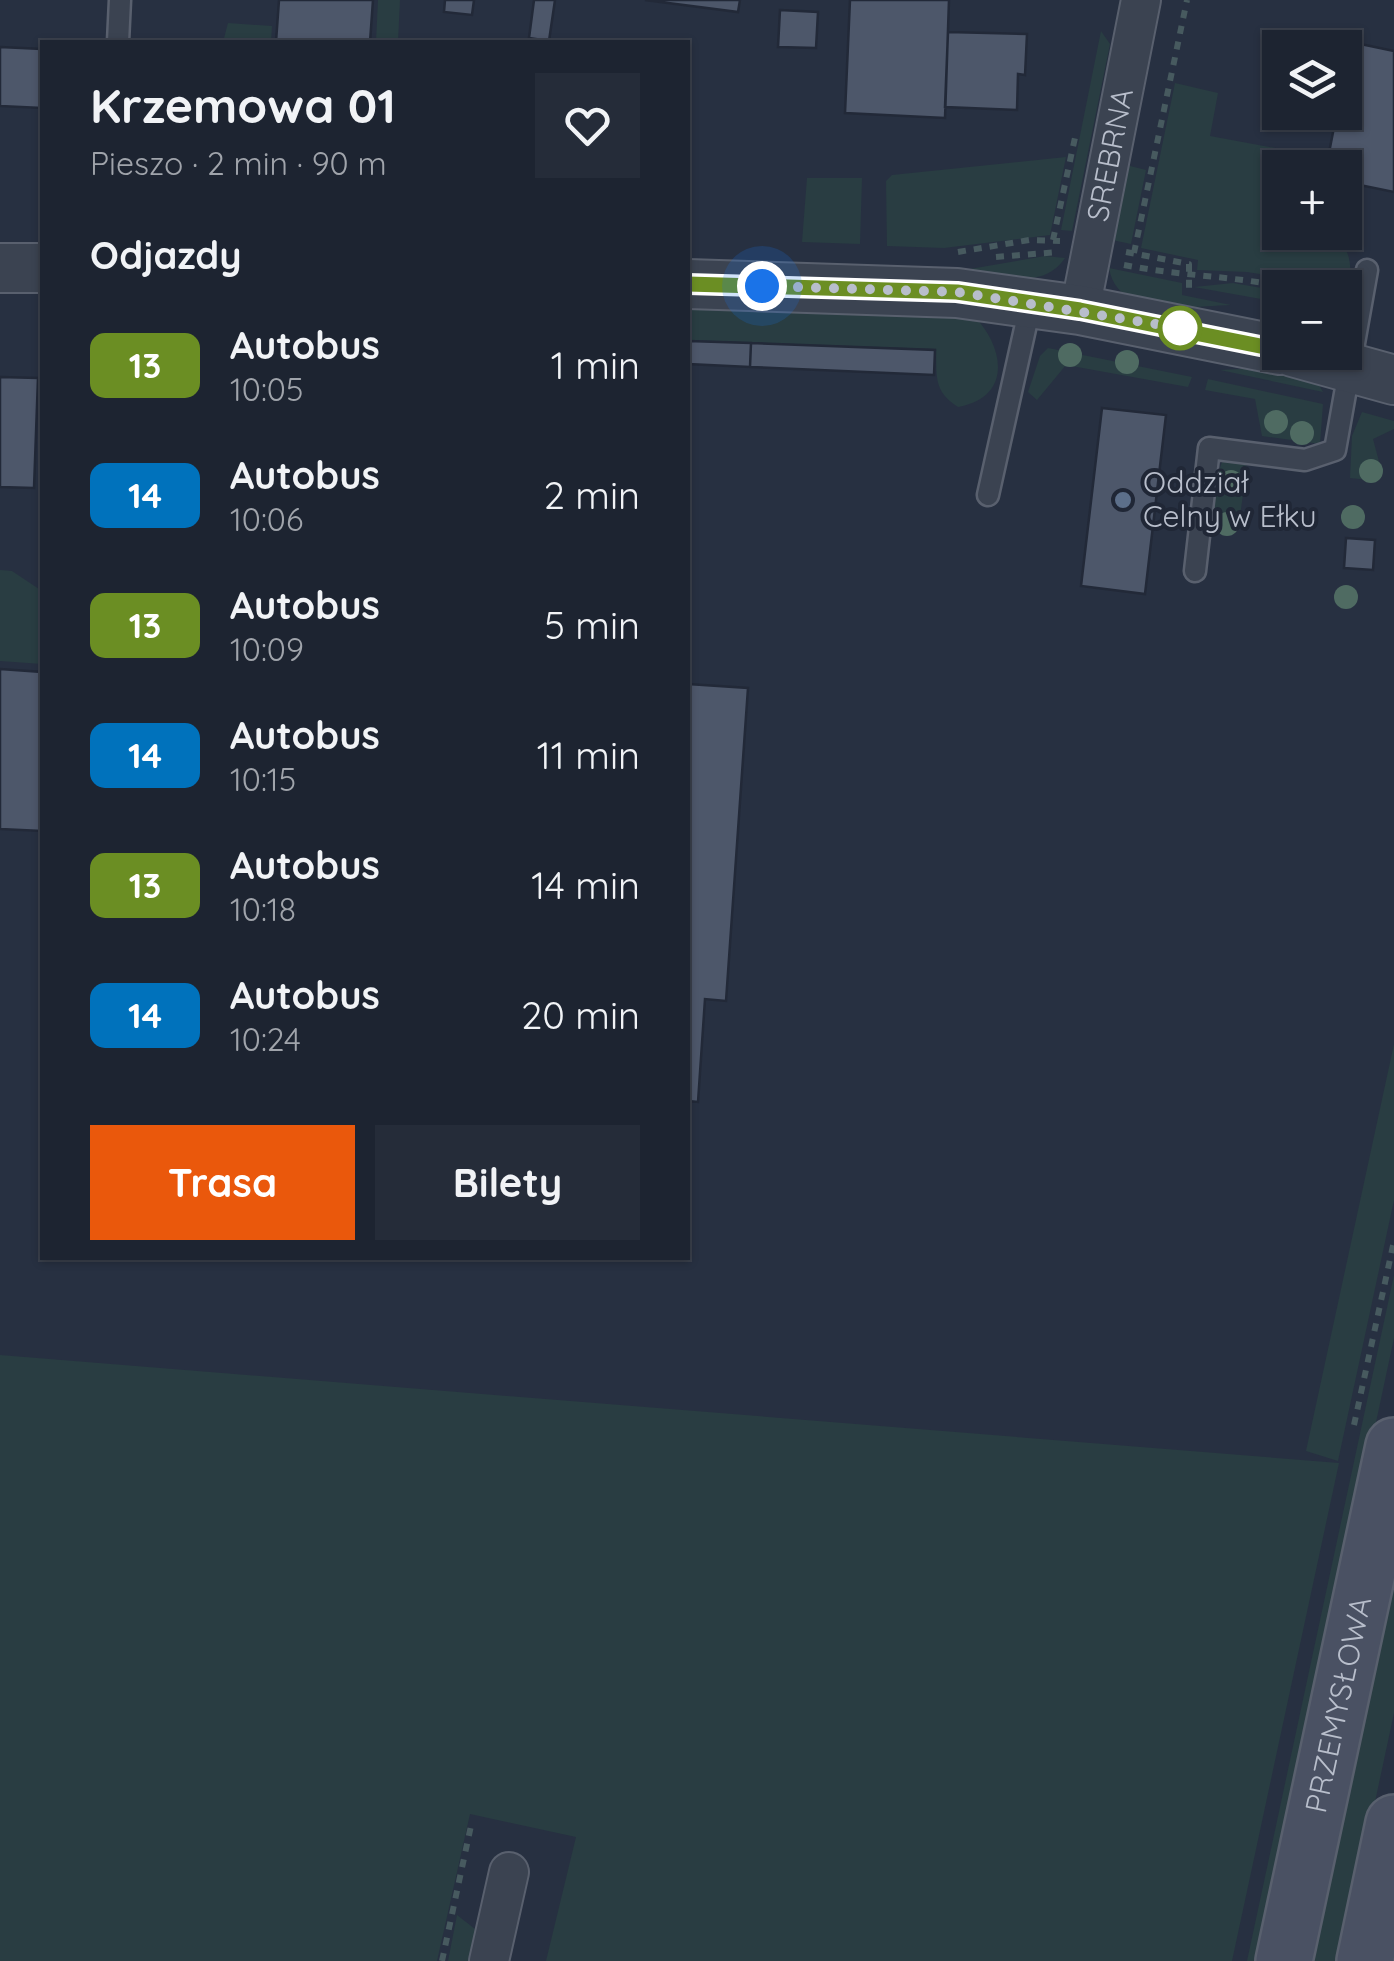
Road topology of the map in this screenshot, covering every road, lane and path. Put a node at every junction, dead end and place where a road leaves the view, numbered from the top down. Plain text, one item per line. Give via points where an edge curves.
1 (120, 0) edge
2 (1142, 0) edge
3 (1187, 0) edge
4 (118, 40) edge
5 (0, 268) edge
6 (40, 268) edge
7 (1367, 270) dead end
8 (690, 284) edge
9 (1206, 294) dead end
10 (1031, 302) junction
11 (1080, 310) junction
12 (1262, 346) edge
13 (1380, 372) edge
14 (988, 495) dead end
15 (1195, 571) dead end
16 (1394, 1446) edge
17 (472, 1821) dead end
18 (1394, 1824) edge
19 (509, 1872) dead end
20 (442, 1961) edge
21 (489, 1961) edge
22 (1284, 1961) edge
23 (1364, 1961) edge

1 - 4 lane
2 - 11 street, SREBRNA
3 - 9 path via 1134,254 1190,264 1188,290
5 - 6 street
7 - 13 lane
8 - 10 street via 957,292
10 - 11 street
10 - 14 lane
11 - 12 street
13 - 15 lane via 1334,450 1305,460 1209,448
16 - 22 main road, PRZEMYSŁOWA
17 - 20 path
18 - 23 main road
19 - 21 street

